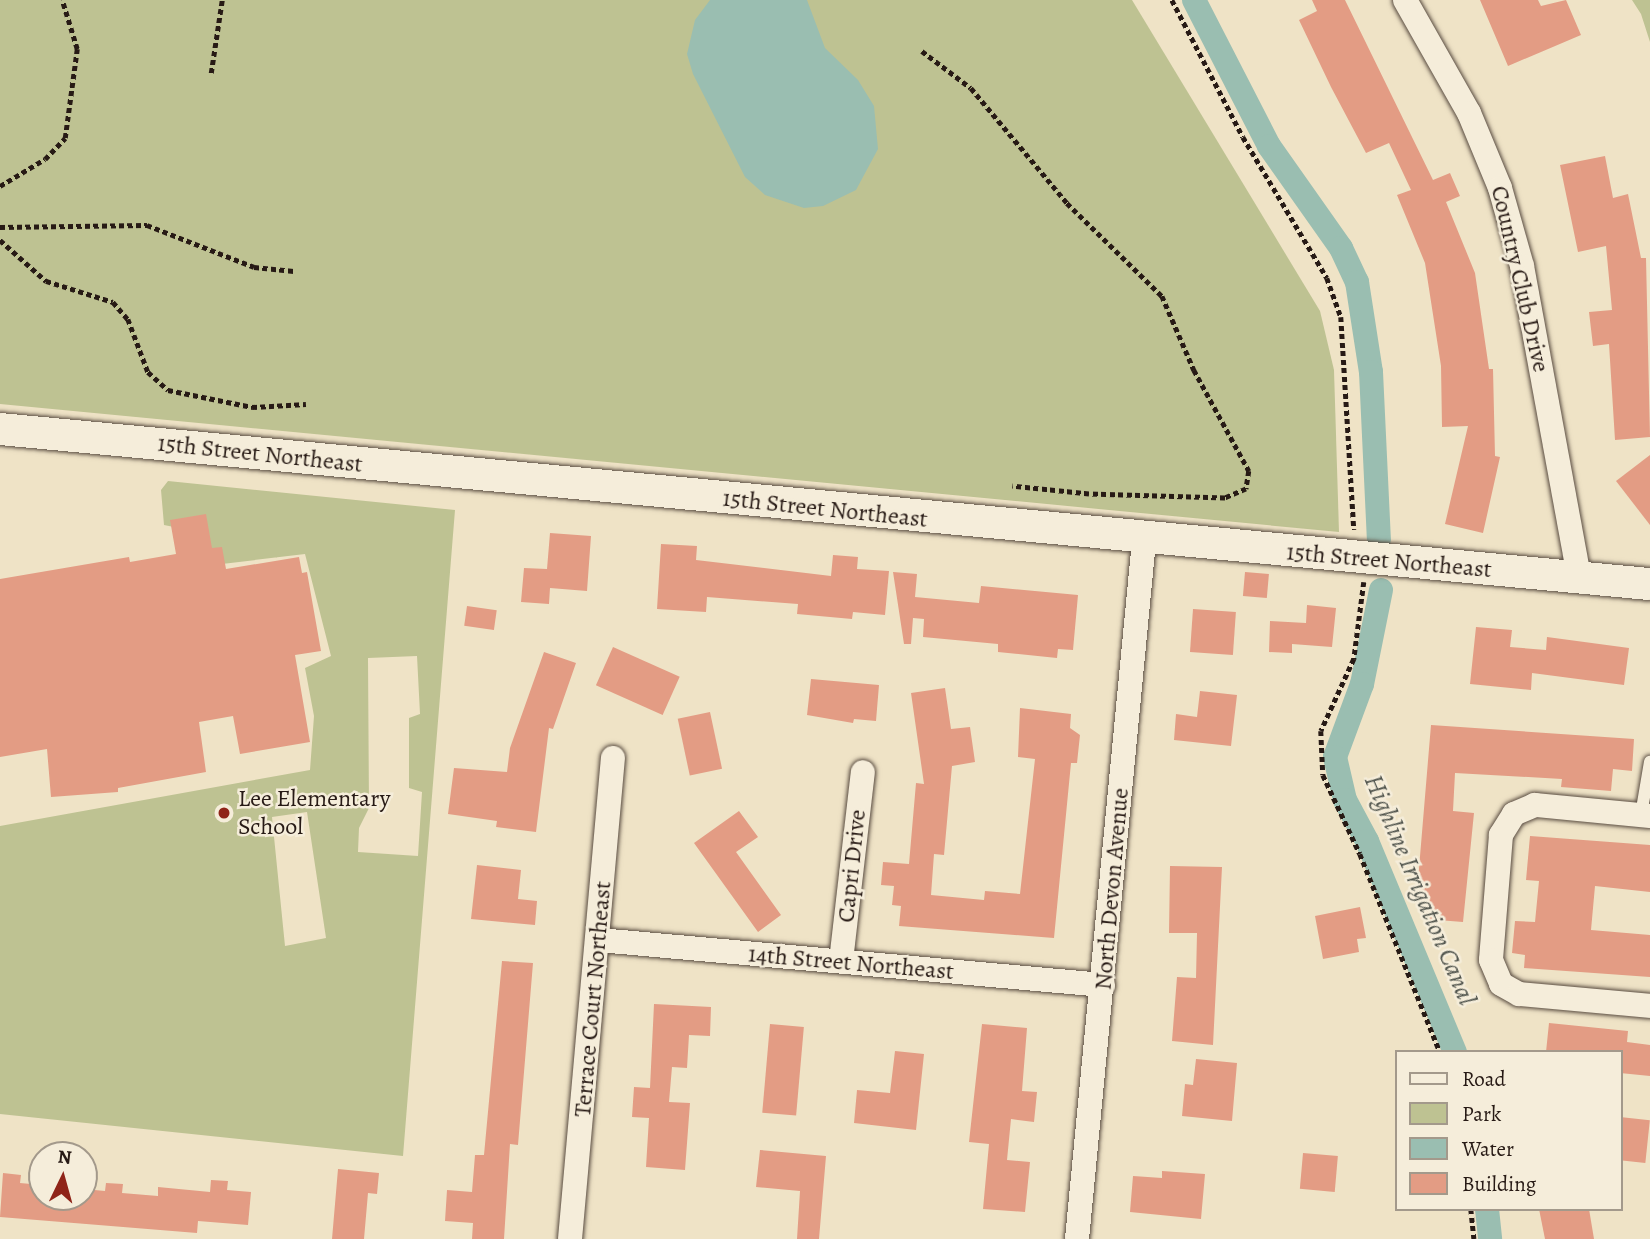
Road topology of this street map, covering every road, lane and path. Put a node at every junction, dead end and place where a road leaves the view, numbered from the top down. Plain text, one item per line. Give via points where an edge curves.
1 (62, 0) edge
2 (222, 0) edge
3 (1172, 0) edge
4 (1405, 0) edge
5 (922, 51) dead end
6 (211, 73) dead end
7 (0, 186) edge
8 (0, 226) edge
9 (0, 240) edge
10 (294, 271) dead end
11 (306, 404) dead end
12 (0, 429) edge
13 (1012, 486) dead end
14 (1144, 540) junction
15 (1355, 558) junction
16 (1579, 577) junction
17 (1650, 584) edge
18 (613, 758) dead end
19 (1650, 762) edge
20 (863, 772) dead end
21 (1645, 815) edge
22 (599, 940) junction
23 (841, 961) junction
24 (1103, 985) junction
25 (1650, 1006) edge
26 (1439, 1050) edge
27 (1471, 1211) edge
28 (570, 1239) edge
29 (1077, 1239) edge
30 (1474, 1239) edge

1 - 7 path via 77,49 65,138 45,159
2 - 6 path
3 - 15 path via 1243,137 1327,278 1341,317
4 - 16 street, Country Club Drive via 1469,113 1500,188 1522,266
5 - 13 path via 971,88 1067,203 1162,296 1194,370 1249,471 1246,489 1226,498 1089,494
8 - 10 path via 147,225 254,267
9 - 11 path via 46,281 113,302 128,319 148,372 168,390 252,407
12 - 14 street, 15th Street Northeast
14 - 15 street, 15th Street Northeast
14 - 24 street, North Devon Avenue
15 - 16 street, 15th Street Northeast
15 - 26 path via 1364,580 1361,619 1354,659 1321,731 1323,775
16 - 17 street, 15th Street Northeast
18 - 22 street, Terrace Court Northeast
19 - 21 lane
20 - 23 street, Capri Drive
21 - 25 street via 1535,804 1514,814 1502,835 1491,960 1501,984 1519,994
22 - 23 street, 14th Street Northeast
22 - 28 street, Terrace Court Northeast
23 - 24 street, 14th Street Northeast
24 - 29 street, North Devon Avenue
27 - 30 path

